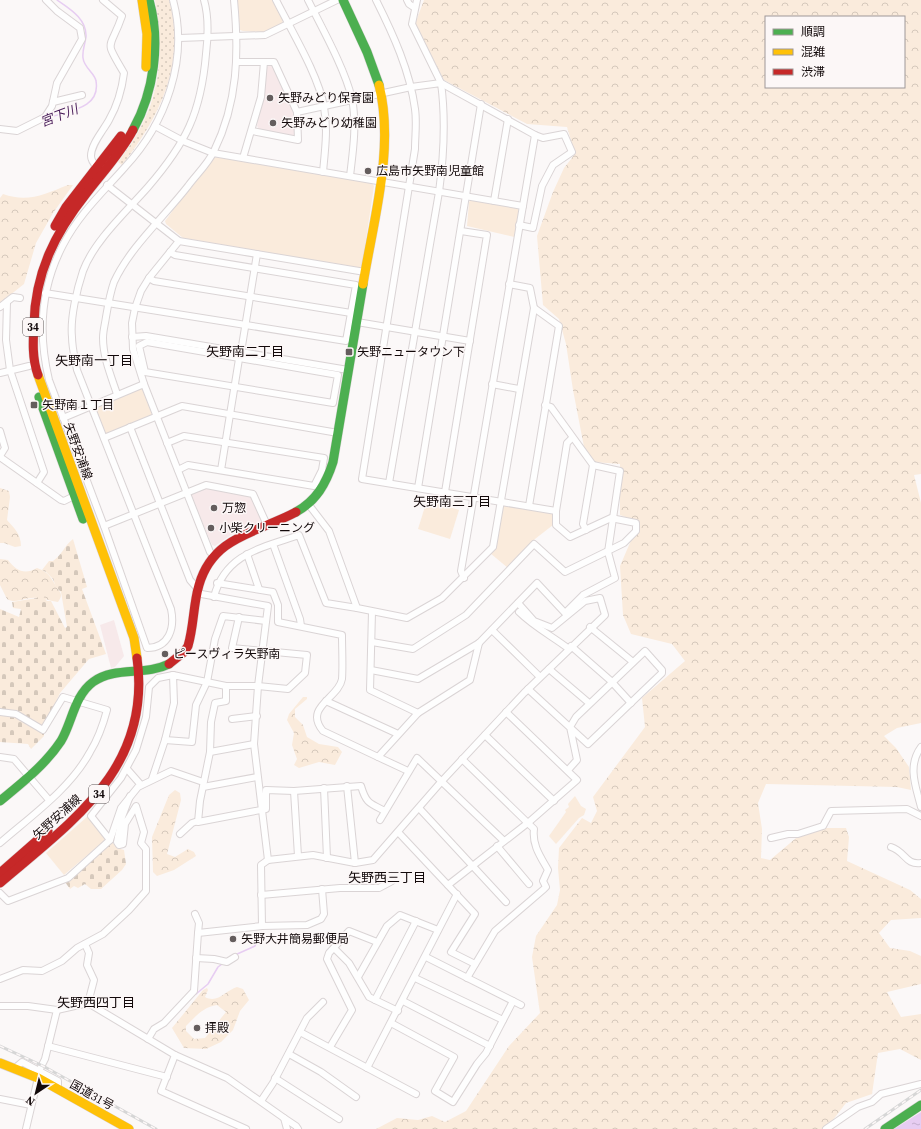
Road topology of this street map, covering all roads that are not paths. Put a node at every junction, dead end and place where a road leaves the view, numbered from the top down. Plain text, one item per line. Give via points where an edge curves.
1 (46, 0) edge
2 (103, 0) edge
3 (142, 0) edge
4 (149, 0) edge
5 (173, 0) edge
6 (204, 0) edge
7 (234, 0) edge
8 (276, 0) edge
9 (308, 0) edge
10 (337, 0) edge
11 (342, 0) edge
12 (376, 0) edge
13 (407, 0) edge
14 (417, 0) edge
15 (415, 8) junction
16 (314, 12) junction
17 (288, 24) junction
18 (237, 35) junction
19 (208, 36) junction
20 (179, 38) junction
21 (237, 62) junction
22 (264, 62) junction
23 (441, 83) junction
24 (411, 87) junction
25 (380, 94) junction
26 (82, 95) dead end
27 (352, 100) junction
28 (53, 102) junction
29 (481, 104) junction
30 (324, 106) junction
31 (297, 112) junction
32 (508, 119) junction
33 (155, 126) junction
34 (0, 130) edge
35 (252, 131) junction
36 (535, 135) junction
37 (183, 141) junction
38 (213, 153) junction
39 (243, 158) junction
40 (97, 167) junction
41 (323, 172) junction
42 (350, 176) junction
43 (380, 181) junction
44 (107, 185) junction
45 (410, 187) junction
46 (439, 192) junction
47 (467, 196) junction
48 (494, 201) junction
49 (132, 204) junction
50 (523, 206) junction
51 (158, 223) junction
52 (519, 225) junction
53 (461, 231) junction
54 (179, 241) junction
55 (170, 252) junction
56 (257, 254) junction
57 (254, 268) junction
58 (365, 272) junction
59 (148, 278) junction
60 (509, 284) junction
61 (46, 292) junction
62 (250, 297) junction
63 (20, 298) dead end
64 (76, 299) junction
65 (7, 302) junction
66 (108, 304) junction
67 (0, 307) edge
68 (135, 308) junction
69 (534, 308) junction
70 (351, 313) junction
71 (356, 322) junction
72 (246, 324) junction
73 (387, 327) junction
74 (415, 332) junction
75 (132, 337) junction
76 (443, 337) junction
77 (470, 341) junction
78 (241, 352) junction
79 (239, 359) junction
80 (29, 366) junction
81 (10, 370) junction
82 (348, 370) junction
83 (0, 373) edge
84 (144, 384) junction
85 (492, 384) junction
86 (235, 387) junction
87 (519, 389) junction
88 (117, 394) junction
89 (90, 405) junction
90 (545, 405) junction
91 (230, 415) junction
92 (157, 417) junction
93 (63, 418) junction
94 (130, 427) junction
95 (0, 432) edge
96 (338, 433) junction
97 (104, 438) junction
98 (572, 438) junction
99 (167, 443) junction
100 (225, 443) junction
101 (0, 457) edge
102 (3, 463) edge
103 (593, 465) junction
104 (178, 470) junction
105 (221, 470) junction
106 (37, 483) junction
107 (389, 484) junction
108 (418, 488) junction
109 (445, 492) junction
110 (186, 493) junction
111 (74, 496) junction
112 (473, 497) junction
113 (501, 502) junction
114 (160, 504) junction
115 (308, 506) junction
116 (529, 506) junction
117 (556, 510) junction
118 (133, 515) junction
119 (611, 518) junction
120 (267, 525) junction
121 (104, 526) junction
122 (586, 530) junction
123 (273, 544) junction
124 (608, 552) junction
125 (247, 554) junction
126 (214, 556) junction
127 (464, 578) junction
128 (217, 583) junction
129 (259, 589) junction
130 (197, 590) junction
131 (214, 597) junction
132 (518, 603) junction
133 (357, 608) junction
134 (372, 612) junction
135 (519, 612) dead end
136 (239, 617) junction
137 (266, 621) junction
138 (301, 626) junction
139 (590, 627) junction
140 (492, 630) junction
141 (372, 642) junction
142 (480, 643) junction
143 (570, 648) junction
144 (263, 652) junction
145 (633, 662) junction
146 (549, 669) junction
147 (136, 670) junction
148 (371, 670) junction
149 (173, 675) junction
150 (540, 677) junction
151 (612, 681) junction
152 (207, 682) junction
153 (226, 686) junction
154 (258, 686) junction
155 (528, 689) junction
156 (326, 701) junction
157 (78, 702) junction
158 (631, 702) junction
159 (589, 703) junction
160 (0, 712) edge
161 (506, 712) junction
162 (418, 713) junction
163 (256, 716) junction
164 (232, 719) dead end
165 (570, 727) junction
166 (398, 734) junction
167 (485, 735) junction
168 (165, 740) junction
169 (254, 744) junction
170 (921, 747) edge
171 (210, 752) junction
172 (0, 757) edge
173 (378, 757) junction
174 (462, 759) junction
175 (127, 769) junction
176 (568, 770) junction
177 (408, 771) junction
178 (28, 776) junction
179 (257, 777) junction
180 (152, 779) junction
181 (440, 782) junction
182 (203, 784) junction
183 (141, 785) junction
184 (347, 786) junction
185 (324, 788) junction
186 (294, 791) junction
187 (130, 796) junction
188 (49, 800) junction
189 (0, 801) edge
190 (554, 801) junction
191 (419, 808) junction
192 (921, 808) edge
193 (262, 810) junction
194 (385, 811) junction
195 (921, 816) edge
196 (380, 820) dead end
197 (198, 821) junction
198 (529, 822) junction
199 (398, 832) junction
200 (180, 834) dead end
201 (771, 838) dead end
202 (110, 840) junction
203 (504, 842) junction
204 (0, 843) edge
205 (497, 846) junction
206 (891, 847) dead end
207 (298, 856) junction
208 (327, 858) junction
209 (268, 860) junction
210 (355, 863) junction
211 (921, 863) edge
212 (473, 865) junction
213 (0, 873) edge
214 (392, 881) dead end
215 (0, 883) edge
216 (529, 884) dead end
217 (448, 885) junction
218 (322, 889) junction
219 (0, 893) edge
220 (457, 894) junction
221 (261, 895) junction
222 (506, 902) dead end
223 (195, 914) dead end
224 (416, 921) junction
225 (262, 926) junction
226 (438, 930) junction
227 (198, 933) junction
228 (377, 942) junction
229 (85, 944) junction
230 (334, 948) junction
231 (235, 957) dead end
232 (426, 957) junction
233 (196, 958) junction
234 (476, 964) junction
235 (358, 977) junction
236 (415, 978) junction
237 (468, 978) junction
238 (0, 979) edge
239 (375, 1000) junction
240 (403, 1001) junction
241 (513, 1001) junction
242 (323, 1002) dead end
243 (88, 1003) junction
244 (521, 1005) dead end
245 (0, 1006) edge
246 (57, 1010) junction
247 (398, 1010) junction
248 (503, 1020) junction
249 (391, 1023) junction
250 (300, 1032) junction
251 (148, 1039) junction
252 (48, 1046) junction
253 (490, 1046) junction
254 (330, 1047) junction
255 (288, 1054) junction
256 (175, 1055) junction
257 (0, 1063) edge
258 (367, 1068) junction
259 (39, 1075) junction
260 (167, 1077) junction
261 (276, 1078) junction
262 (921, 1084) edge
263 (416, 1094) dead end
264 (356, 1096) dead end
265 (0, 1099) edge
266 (260, 1101) junction
267 (31, 1105) junction
268 (921, 1105) edge
269 (284, 1118) junction
270 (339, 1119) dead end
271 (26, 1129) edge
272 (129, 1129) edge
273 (246, 1129) edge
274 (287, 1129) edge
275 (298, 1129) edge
276 (826, 1129) edge
277 (885, 1129) edge

1 - 28 street via 80,28 82,38 57,83
2 - 40 street via 122,16 110,43 110,49 124,73 115,107 91,156
3 - 40 main road, 矢野安浦線 / 34 via 146,15 148,51 143,84 133,116 114,147
4 - 147 main road, 矢野安浦線 / 34 via 154,14 155,52 149,86 139,118 118,153 53,240 41,270 34,298 33,333 35,367 134,638
5 - 20 street
6 - 19 street
7 - 18 street
8 - 17 street
9 - 16 street
10 - 16 street
11 - 25 main road via 369,55
12 - 24 street via 404,64
13 - 15 street
14 - 15 street
15 - 23 street via 412,24
16 - 17 street
16 - 27 street via 346,81
17 - 18 street via 265,35
17 - 30 street via 315,79
18 - 19 street
18 - 21 street
19 - 20 street
19 - 37 street via 200,98 194,119
20 - 33 street via 175,73
21 - 22 street
21 - 38 street via 230,103
22 - 31 street via 274,62
22 - 35 street via 261,97
23 - 24 street
23 - 29 street
23 - 46 street via 445,131
24 - 25 street
24 - 45 street via 415,110 415,149
25 - 27 street
25 - 43 main road via 384,134
26 - 28 street
27 - 30 street
27 - 42 street via 354,139
28 - 34 street via 45,117 17,131
29 - 32 street
29 - 47 street
30 - 31 street
30 - 41 street via 327,138
31 - 35 street via 298,140
32 - 36 street
32 - 48 street
33 - 37 street
33 - 44 street via 126,166
35 - 39 street
36 - 50 street
36 - 52 street via 543,138 564,134 572,152 553,165 542,186 533,228
37 - 38 street
37 - 49 street
38 - 39 street
38 - 51 street
39 - 41 street
40 - 80 main road, 矢野安浦線 / 34 via 51,231 36,267 28,299 26,332
41 - 42 street
42 - 43 street
43 - 45 street
43 - 58 main road
44 - 49 street
44 - 61 street via 63,244
45 - 46 street
45 - 73 street
46 - 47 street
46 - 74 street
47 - 48 street
47 - 53 street
48 - 50 street
49 - 51 street
49 - 64 street via 98,245 84,270
50 - 52 street
51 - 54 street
51 - 66 street via 126,260 114,282
52 - 60 street
53 - 76 street
53 - 77 street via 487,235
54 - 55 street
54 - 56 street
55 - 57 street via 174,255
55 - 59 street
56 - 57 street
56 - 58 street
57 - 62 street
57 - 70 street via 356,285
58 - 71 main road
59 - 62 street
59 - 68 street
60 - 69 street via 530,288
60 - 85 street
61 - 64 street
61 - 93 street via 43,324 44,360
62 - 70 street
62 - 72 street
63 - 65 street via 14,297
64 - 66 street
64 - 89 street via 71,336 77,370
65 - 67 street
65 - 81 street via 6,340
66 - 68 street
66 - 88 street via 103,338 108,367
68 - 72 street via 150,308
68 - 75 street
69 - 87 street
69 - 90 street via 559,326
70 - 72 street via 346,341
71 - 73 street
71 - 82 main road
72 - 78 street
73 - 74 street
73 - 107 street via 362,479
74 - 76 street
74 - 107 street
75 - 78 street via 146,336
75 - 84 street via 135,360
76 - 77 street
76 - 108 street
77 - 109 street
78 - 82 street
79 - 86 street
79 - 86 street via 147,342 139,346 145,372
79 - 86 street via 338,375 333,403
80 - 81 street
80 - 111 main road, 矢野安浦線 / 34
81 - 83 street
81 - 106 street via 44,472
82 - 96 main road
84 - 88 street
84 - 92 street
85 - 87 street
85 - 112 street
86 - 91 street
87 - 113 street
88 - 89 street
89 - 93 street
89 - 97 street
90 - 98 street via 550,407
90 - 116 street
91 - 92 street via 182,406
91 - 96 street
91 - 100 street
92 - 94 street
92 - 99 street
93 - 121 street
94 - 97 street
94 - 114 street
95 - 101 street via 6,448
96 - 115 main road via 329,477
97 - 118 street
98 - 103 street
98 - 117 street via 568,443
99 - 100 street via 184,436
99 - 104 street
100 - 105 street
100 - 105 street via 324,458 322,470 314,486
101 - 102 street
102 - 106 street
103 - 119 street via 620,471
103 - 122 street via 583,524
104 - 105 street via 188,465
104 - 110 street
106 - 111 street via 61,500
107 - 108 street
108 - 109 street
109 - 112 street
110 - 114 street
110 - 120 street via 206,485 253,494
110 - 126 street via 210,552
111 - 147 main road, 矢野安浦線 / 34 via 118,610
112 - 113 street
112 - 127 street via 461,571
113 - 116 street
113 - 127 street via 493,547
114 - 118 street
114 - 130 street via 190,580
115 - 120 main road
115 - 133 street via 329,530
116 - 117 street
117 - 122 street via 556,525 570,537
118 - 121 street
118 - 121 street via 173,615 169,637 160,646 147,648
119 - 122 street
119 - 124 street
119 - 124 street via 636,522 636,531 624,543
120 - 126 main road via 231,541
123 - 125 street
123 - 133 street via 299,535 326,603
123 - 138 street
124 - 132 street via 615,578 583,595 565,613 537,583
124 - 141 street via 565,572 534,544 466,615 412,649
125 - 128 street via 234,562
125 - 129 street
126 - 130 main road via 206,566
127 - 134 street via 442,598 407,618
128 - 129 street
128 - 131 street
129 - 138 street via 272,592 278,605 278,622
130 - 131 street
130 - 147 main road via 190,636 184,652 167,667
131 - 137 street via 268,606
132 - 139 street via 534,621 552,628 585,601 600,598 605,615
132 - 140 street
133 - 134 street
134 - 141 street
135 - 143 street via 532,625
136 - 137 street
136 - 144 street via 232,648
136 - 152 street via 223,616 215,639
137 - 144 street
138 - 156 street via 342,635 342,681
139 - 143 street
139 - 145 street
140 - 142 street
140 - 150 street
141 - 148 street
142 - 148 street via 418,679
142 - 162 street via 470,680
143 - 146 street
143 - 151 street
144 - 154 street
144 - 154 street via 307,655 305,673 288,689
145 - 151 street
145 - 158 street via 645,651 662,672
146 - 150 street
146 - 159 street
147 - 157 main road via 110,674 94,682 85,690
147 - 213 main road, 矢野安浦線 / 34 via 128,723 120,748 108,771 81,803
147 - 215 main road, 矢野安浦線 / 34 via 139,703 135,724 124,755 113,774 86,808
148 - 162 street via 370,690
149 - 152 street
149 - 168 street via 174,703
149 - 175 street via 158,678 149,687 141,736
150 - 155 street
151 - 158 street
151 - 159 street
152 - 153 street
152 - 168 street via 196,705 192,742
153 - 154 street
153 - 171 street via 226,701 215,703 211,722
154 - 163 street
155 - 161 street
155 - 165 street
156 - 166 street
156 - 173 street via 317,713 317,724 324,731
157 - 160 street via 61,698 43,730 16,714
157 - 178 main road via 61,742
157 - 188 street via 107,710 100,732 80,769
158 - 165 street via 588,744
159 - 165 street
161 - 167 street
161 - 176 street
162 - 166 street
163 - 164 street
163 - 169 street
165 - 176 street via 577,760
166 - 173 street
167 - 174 street
167 - 190 street
168 - 180 street
169 - 171 street
169 - 179 street
170 - 192 street via 913,763 913,774
171 - 182 street
172 - 178 street via 14,760
173 - 177 street
174 - 181 street
174 - 198 street
175 - 183 street
175 - 202 street via 91,816
176 - 190 street via 577,780
177 - 181 street via 417,758
177 - 194 street
178 - 188 street
178 - 189 main road
179 - 182 street
179 - 193 street
180 - 182 street via 170,771
180 - 183 street
181 - 191 street
181 - 203 street
182 - 197 street
183 - 187 street
184 - 185 street
184 - 194 street via 361,786 364,799
184 - 210 street
185 - 186 street
185 - 208 street
186 - 193 street via 266,790 266,809
186 - 207 street
187 - 202 street via 121,808
187 - 229 street via 117,842 119,845 123,844 125,824 136,806 144,832 142,843 146,849 146,890 103,934
188 - 204 street
190 - 198 street
191 - 199 street
191 - 212 street
193 - 197 street
193 - 209 street
194 - 196 street
195 - 201 street via 907,809 831,811 823,826 798,834
197 - 200 street
198 - 203 street
198 - 234 street via 534,829 535,847 548,870 543,881 546,887 495,930
199 - 210 street via 374,860
199 - 217 street
202 - 219 street via 68,878 8,901
203 - 205 street
205 - 212 street
205 - 216 street
206 - 211 street via 899,850 908,861 914,864
207 - 208 street via 313,855
207 - 209 street
208 - 210 street
209 - 221 street via 261,865
212 - 217 street
212 - 222 street
214 - 218 street via 379,888
217 - 220 street
218 - 221 street
218 - 225 street via 324,914 321,919 307,925
220 - 226 street
220 - 234 street via 475,914 451,952
221 - 225 street
223 - 227 street via 199,923
224 - 226 street
224 - 228 street via 400,915 387,926
224 - 239 street
225 - 227 street
226 - 232 street
227 - 233 street
228 - 230 street via 349,931
228 - 235 street
229 - 238 street via 62,962 42,971 23,970
229 - 243 street via 89,953 87,965 94,980
230 - 235 street
230 - 254 street via 327,959 352,1010
231 - 233 street via 227,962
232 - 236 street
232 - 237 street
233 - 251 street via 194,991 164,1024 154,1029
234 - 237 street
235 - 239 street via 369,997
236 - 240 street
236 - 248 street
237 - 241 street
239 - 247 street
240 - 247 street
240 - 253 street
241 - 244 street
241 - 248 street
242 - 250 street via 307,1018
243 - 246 street
243 - 251 street
245 - 246 street
246 - 252 street
247 - 249 street
248 - 253 street
249 - 253 street via 454,1057 435,1091 453,1102
249 - 258 street
250 - 254 street
250 - 255 street
251 - 256 street
252 - 259 street
252 - 260 street
254 - 258 street
255 - 261 street
255 - 264 street via 321,1072
256 - 260 street
256 - 266 street via 227,1078
257 - 259 main road, 国道31号
258 - 263 street
259 - 267 street
259 - 272 main road, 国道31号 via 58,1089
260 - 273 street via 161,1091
261 - 266 street
261 - 270 street
262 - 276 street via 880,1094 872,1102 858,1107
265 - 267 street
266 - 269 street
267 - 271 street
268 - 277 main road
269 - 274 street
269 - 275 street

